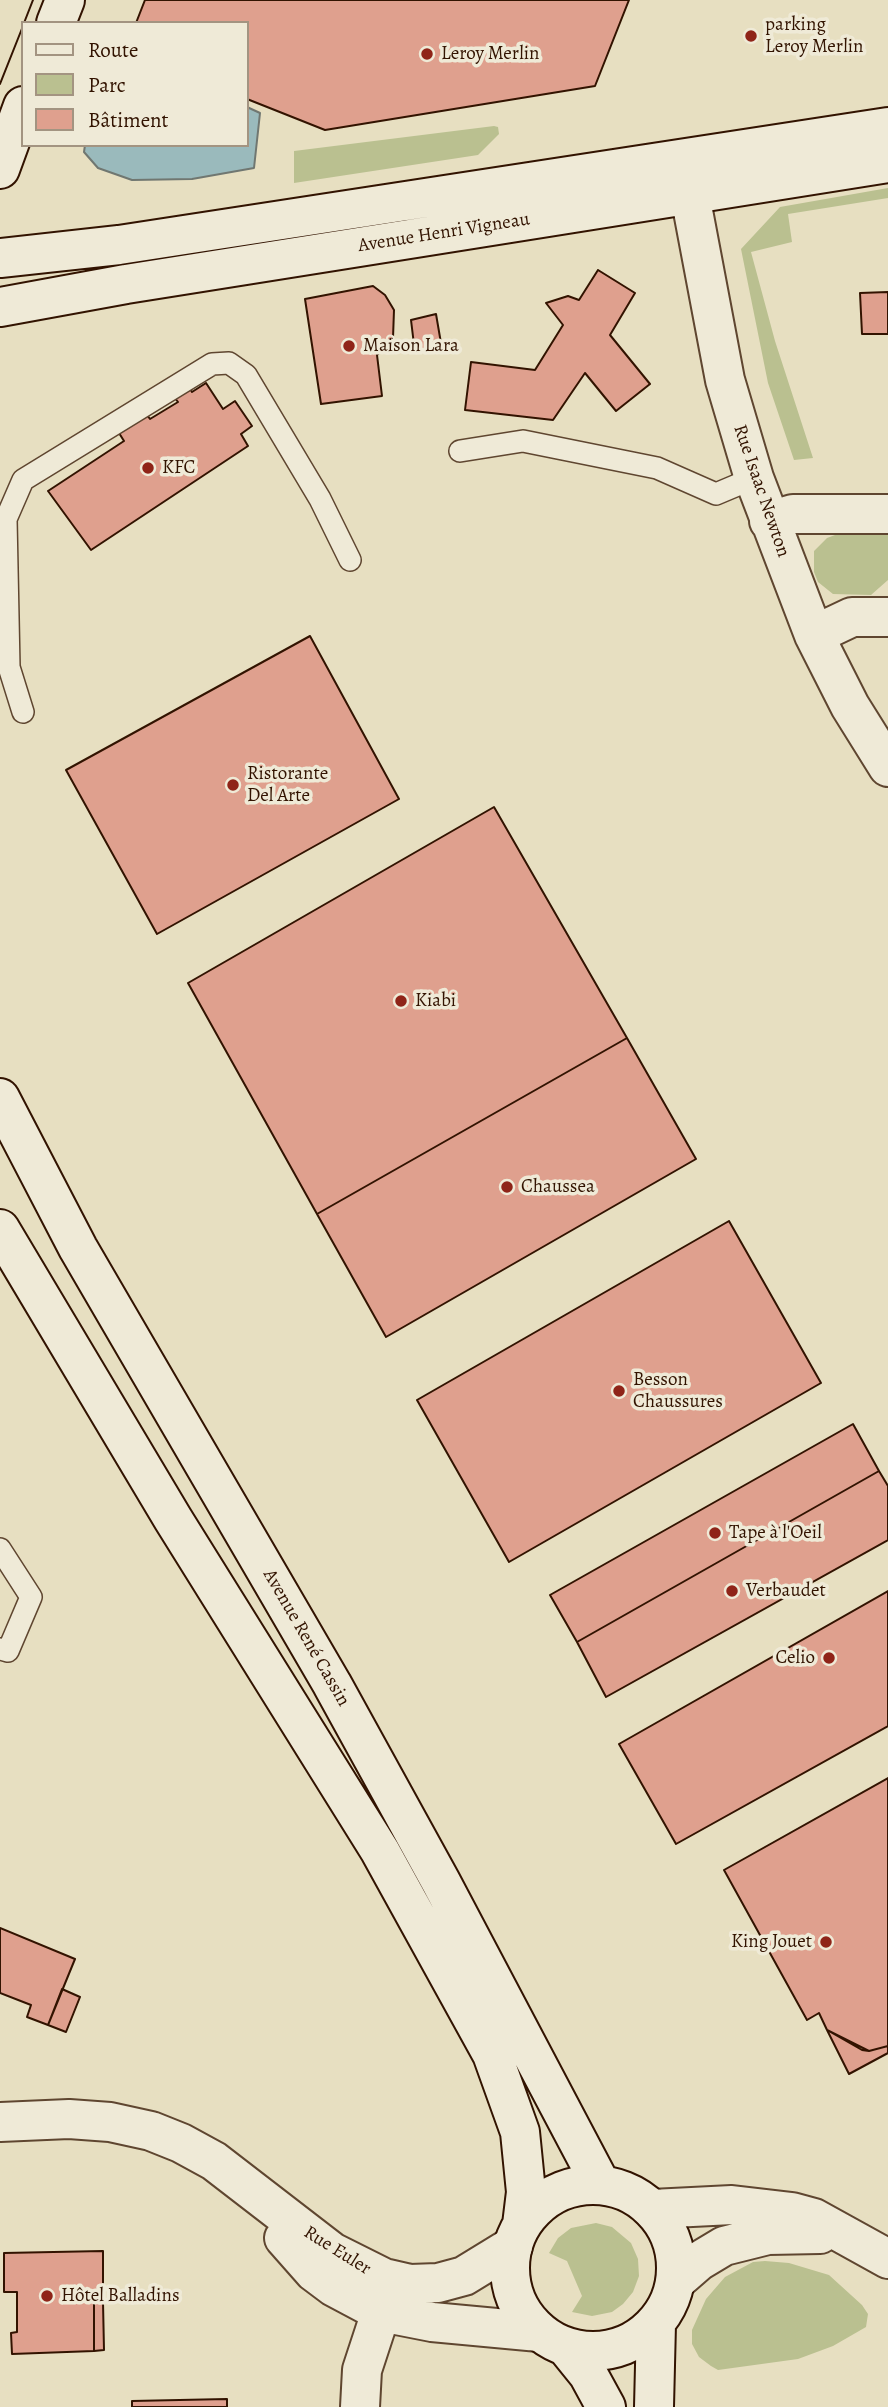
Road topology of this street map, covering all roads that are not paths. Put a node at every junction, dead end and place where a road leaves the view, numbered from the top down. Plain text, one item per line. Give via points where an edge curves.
1 (65, 0) edge
2 (56, 21) edge
3 (21, 111) edge
4 (888, 127) edge
5 (888, 163) edge
6 (0, 169) edge
7 (690, 195) junction
8 (0, 258) edge
9 (0, 307) edge
10 (460, 451) dead end
11 (754, 478) junction
12 (888, 514) edge
13 (769, 521) junction
14 (350, 560) dead end
15 (888, 617) edge
16 (814, 635) junction
17 (23, 712) dead end
18 (888, 768) edge
19 (0, 1098) edge
20 (0, 1229) edge
21 (0, 1549) edge
22 (0, 1649) edge
23 (0, 2122) edge
24 (601, 2185) junction
25 (248, 2188) junction
26 (652, 2209) junction
27 (517, 2236) junction
28 (875, 2252) edge
29 (676, 2281) junction
30 (381, 2312) junction
31 (656, 2324) junction
32 (553, 2340) junction
33 (360, 2407) edge
34 (606, 2407) edge
35 (654, 2407) edge

1 - 2 street
3 - 6 street
4 - 8 street, Avenue Henri Vigneau via 119,245
5 - 7 street, Avenue Henri Vigneau
7 - 9 street, Avenue Henri Vigneau
7 - 11 street, Rue Isaac Newton via 725,380
10 - 11 lane via 523,441 657,468 716,494
11 - 13 street, Rue Isaac Newton
12 - 13 street via 793,514
13 - 16 street, Rue Isaac Newton
14 - 17 lane via 320,499 246,375 229,363 212,364 23,480 6,519 9,667
15 - 16 street via 852,617
16 - 18 street, Rue Isaac Newton
19 - 24 street, Avenue René Cassin via 78,1248 442,1882
20 - 27 street via 173,1519 380,1850 492,2054 520,2132 526,2192
21 - 22 lane via 31,1597 8,1651
23 - 25 street, Rue Euler via 69,2119 151,2131 214,2161
24 - 26 street via 637,2197
24 - 27 street via 578,2186 556,2194 536,2207
25 - 27 street, Rue Euler via 331,2252 384,2278 410,2284 464,2276
25 - 30 street, Rue Euler via 314,2272
26 - 28 street via 732,2205 792,2211
26 - 29 street via 667,2230 676,2255
27 - 32 street via 509,2270 513,2293 524,2314
28 - 29 street via 817,2233 746,2239 699,2260
29 - 31 street
30 - 32 street, Rue Euler
30 - 33 street via 362,2370
31 - 32 street via 638,2340 615,2349 591,2352
31 - 35 street
32 - 34 street via 588,2374

